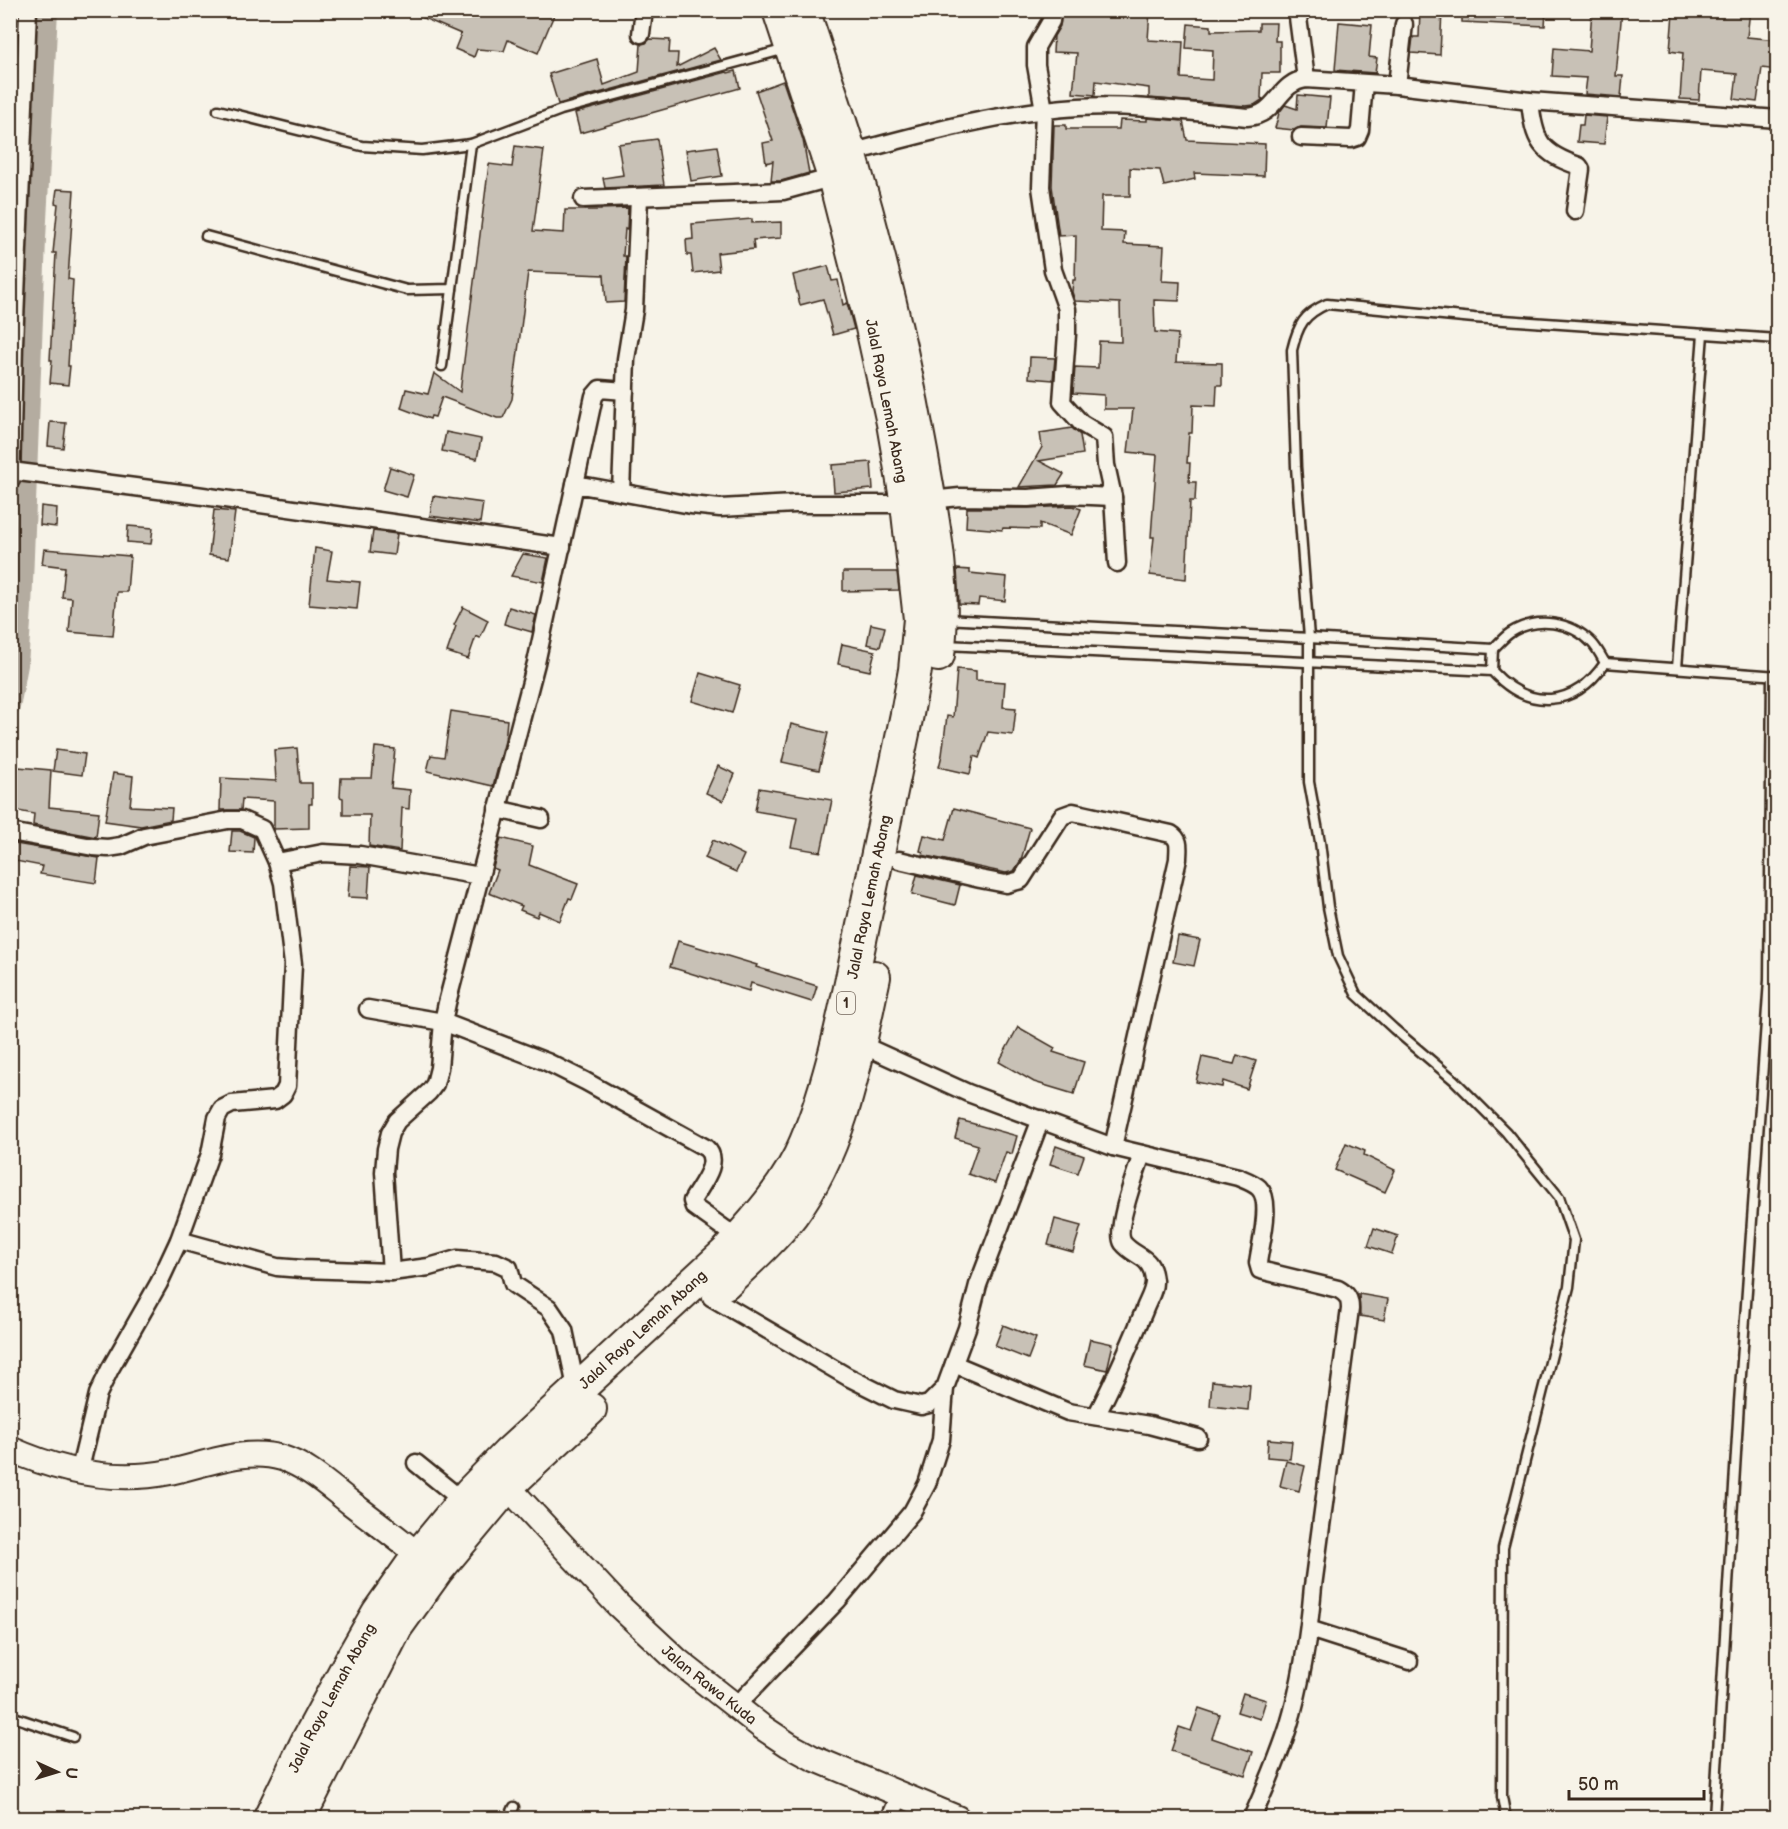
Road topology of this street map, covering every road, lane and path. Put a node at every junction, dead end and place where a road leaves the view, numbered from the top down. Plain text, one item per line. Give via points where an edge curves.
1 (28, 10) edge
2 (644, 10) edge
3 (779, 10) edge
4 (803, 10) edge
5 (1052, 10) edge
6 (1297, 10) edge
7 (1404, 24) dead end
8 (641, 34) dead end
9 (791, 47) junction
10 (1306, 79) junction
11 (1364, 83) junction
12 (1397, 85) junction
13 (1530, 101) junction
14 (218, 110) dead end
15 (1044, 110) junction
16 (1778, 120) edge
17 (1301, 137) dead end
18 (471, 144) junction
19 (842, 165) junction
20 (639, 198) junction
21 (583, 199) dead end
22 (1575, 211) dead end
23 (206, 236) dead end
24 (452, 289) junction
25 (1703, 334) junction
26 (1778, 339) edge
27 (442, 366) dead end
28 (625, 391) junction
29 (12, 401) edge
30 (14, 475) edge
31 (575, 484) junction
32 (621, 492) junction
33 (1113, 497) junction
34 (918, 502) junction
35 (562, 547) junction
36 (1117, 563) dead end
37 (930, 631) junction
38 (1309, 638) junction
39 (1493, 649) junction
40 (1308, 662) junction
41 (1605, 663) junction
42 (1677, 668) junction
43 (1492, 671) junction
44 (1775, 675) edge
45 (497, 809) junction
46 (541, 819) dead end
47 (10, 832) edge
48 (899, 860) junction
49 (277, 862) junction
50 (480, 876) junction
51 (368, 1009) dead end
52 (443, 1022) junction
53 (860, 1044) junction
54 (1041, 1119) junction
55 (1113, 1147) junction
56 (1142, 1154) junction
57 (739, 1239) junction
58 (179, 1240) junction
59 (390, 1272) junction
60 (711, 1297) junction
61 (954, 1364) junction
62 (945, 1388) junction
63 (577, 1392) junction
64 (1096, 1416) junction
65 (1198, 1438) dead end
66 (10, 1449) edge
67 (416, 1463) dead end
68 (80, 1473) junction
69 (507, 1486) junction
70 (463, 1501) junction
71 (428, 1563) junction
72 (1309, 1629) junction
73 (1409, 1661) dead end
74 (736, 1706) junction
75 (11, 1716) edge
76 (10, 1721) edge
77 (74, 1737) dead end
78 (900, 1795) junction
79 (514, 1807) dead end
80 (270, 1818) edge
81 (299, 1818) edge
82 (509, 1818) edge
83 (890, 1818) edge
84 (957, 1818) edge
85 (1252, 1818) edge
86 (1506, 1818) edge
87 (1714, 1818) edge

1 - 29 street
2 - 8 street
3 - 9 highway, Jalal Raya Lemah Abang / 1
4 - 19 highway, Jalal Raya Lemah Abang / 1
5 - 15 street via 1051,21 1036,47
6 - 10 street
7 - 12 street
9 - 18 lane via 561,110
9 - 19 highway, Jalal Raya Lemah Abang / 1
10 - 11 street
10 - 15 street via 1295,81 1258,116 1122,108
11 - 12 street
11 - 17 street via 1357,137
12 - 13 street
13 - 16 street
13 - 22 street via 1541,145 1581,169
14 - 18 lane via 362,146 422,150
15 - 19 street via 943,129
15 - 33 street via 1041,187 1053,270 1067,309 1062,402 1081,423 1104,437
18 - 24 lane
19 - 20 street via 783,191
19 - 34 highway, Jalal Raya Lemah Abang / 1 via 893,423
20 - 21 street
20 - 28 street via 634,310
23 - 24 lane via 407,290
24 - 27 lane
25 - 26 lane
25 - 38 lane via 1328,304 1314,310 1299,327 1292,350
25 - 42 lane
28 - 31 street via 600,389 594,396
28 - 32 street
29 - 30 street
30 - 35 street via 46,475
31 - 32 street
31 - 35 street
32 - 34 street via 720,508
33 - 34 street via 960,497
33 - 36 street
34 - 37 highway, Jalal Raya Lemah Abang / 1
35 - 45 street
37 - 38 lane
37 - 40 lane
37 - 48 highway, Jalal Raya Lemah Abang / 1 via 928,717
37 - 57 highway, Jalal Raya Lemah Abang / 1 via 915,670 852,980 822,1098 806,1143 787,1179
38 - 39 lane
38 - 40 lane
39 - 41 lane via 1520,628 1553,622 1575,629 1593,643
39 - 43 lane
40 - 43 lane
40 - 86 lane via 1309,782 1338,956 1356,994 1454,1080 1506,1132 1559,1197 1574,1240 1569,1287 1503,1548 1502,1797
41 - 42 lane
41 - 43 lane via 1582,688 1550,699 1517,693
42 - 44 lane
44 - 87 lane via 1769,980
45 - 46 street
45 - 50 street
47 - 49 street via 108,848 144,836 242,820 262,829
48 - 53 highway, Jalal Raya Lemah Abang / 1
48 - 55 street via 1014,883 1021,880 1062,816 1073,812 1175,837 1179,844 1178,859
49 - 50 street via 323,853 360,855
49 - 58 street via 293,964 287,1086 275,1100 232,1104 222,1109
50 - 52 street
51 - 52 street
52 - 57 street via 547,1062 706,1148 712,1165 692,1201 694,1207
52 - 59 street via 435,1084 397,1121 386,1149
53 - 54 street via 968,1093
53 - 60 highway, Jalal Raya Lemah Abang / 1 via 841,1117 811,1186 770,1240
54 - 55 street
54 - 61 street via 978,1285
55 - 56 street
56 - 64 street via 1120,1233 1123,1242 1153,1269 1155,1284
56 - 72 street via 1253,1184 1264,1196 1266,1207 1260,1270 1338,1289 1350,1301
57 - 63 highway, Jalal Raya Lemah Abang / 1
58 - 59 street via 277,1267
58 - 68 street via 98,1394
59 - 63 street via 457,1259 496,1262 509,1268 513,1284 549,1308 564,1330
60 - 62 street via 894,1400 927,1405
60 - 69 highway, Jalal Raya Lemah Abang / 1
61 - 62 street
61 - 64 street via 1068,1412
62 - 74 street via 938,1450 927,1484 912,1512 837,1601
63 - 70 highway, Jalal Raya Lemah Abang / 1
64 - 65 street
66 - 68 street
67 - 70 street
68 - 71 street via 136,1476 231,1456 282,1458 309,1471
69 - 71 highway, Jalal Raya Lemah Abang / 1
69 - 74 street, Jalan Rawa Kuda via 618,1605 678,1661
70 - 71 highway, Jalal Raya Lemah Abang / 1
71 - 80 highway, Jalal Raya Lemah Abang / 1 via 378,1613
71 - 81 highway, Jalal Raya Lemah Abang / 1
72 - 73 street
72 - 85 street via 1288,1727
74 - 78 street, Jalan Rawa Kuda via 813,1758
75 - 76 lane
75 - 77 lane
78 - 83 street
78 - 84 street, Jalan Rawa Kuda
79 - 82 lane

